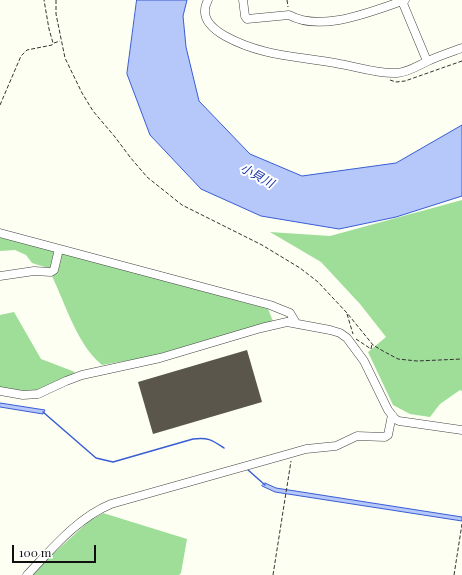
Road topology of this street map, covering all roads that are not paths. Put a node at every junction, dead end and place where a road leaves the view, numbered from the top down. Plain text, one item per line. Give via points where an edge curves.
1 (208, 0) edge
2 (243, 0) edge
3 (403, 0) edge
4 (462, 48) edge
5 (428, 61) junction
6 (0, 233) edge
7 (59, 249) junction
8 (0, 276) edge
9 (296, 323) junction
10 (0, 391) edge
11 (392, 415) junction
12 (462, 430) edge
13 (27, 575) edge

1 - 5 street via 205,14 212,27 233,40 259,51 390,73 405,72
2 - 3 street via 247,19 289,15 304,21 352,18
3 - 5 street
4 - 5 street
6 - 7 street
7 - 8 street via 54,270 50,272 34,271
7 - 9 street via 270,305 290,313
9 - 10 street via 275,324 160,358 82,375 38,394 23,395
9 - 11 street via 330,330 347,338 364,361
11 - 12 street via 399,421
11 - 13 street via 388,435 385,437 357,436 336,446 306,449 97,510 76,526

